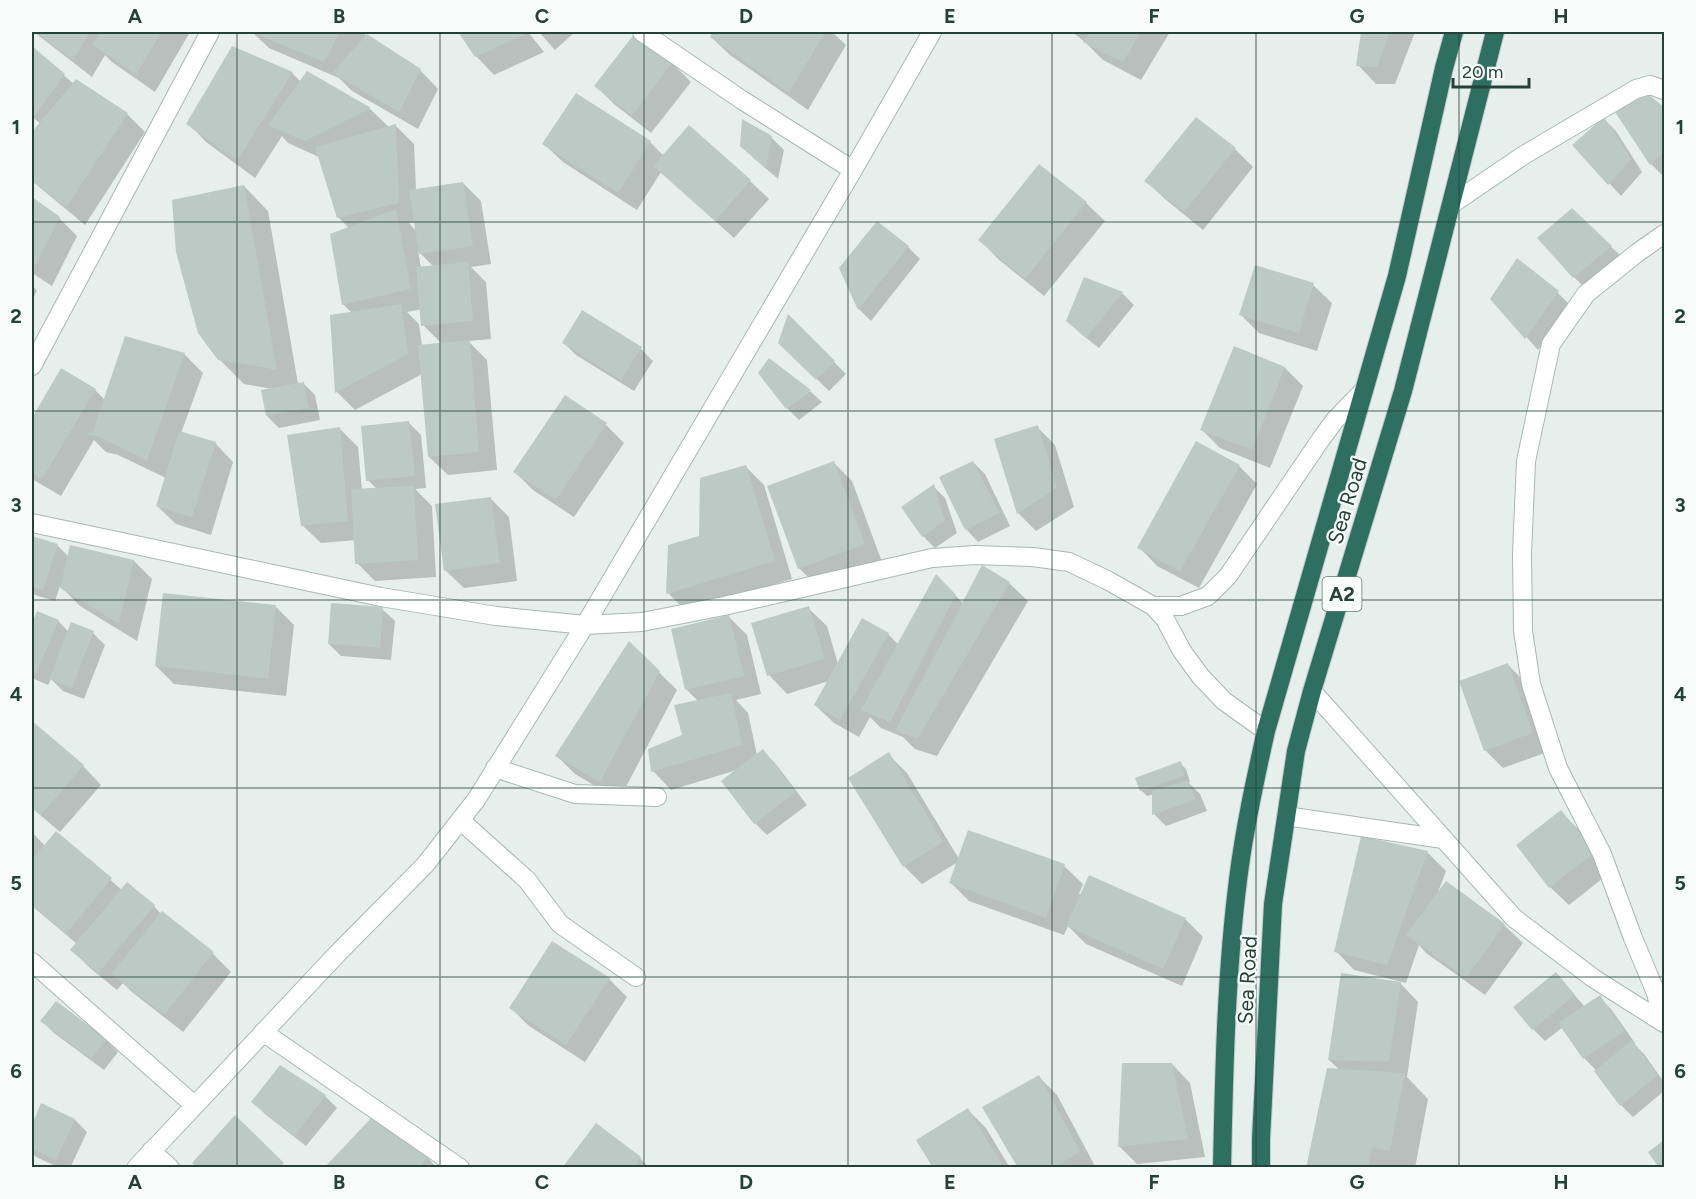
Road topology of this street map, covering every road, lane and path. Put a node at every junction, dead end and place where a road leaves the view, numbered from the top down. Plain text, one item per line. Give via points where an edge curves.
1 (210, 32) edge
2 (642, 32) edge
3 (932, 32) edge
4 (1454, 32) edge
5 (1495, 32) edge
6 (1665, 90) edge
7 (853, 170) junction
8 (1452, 204) junction
9 (1665, 234) edge
10 (32, 366) edge
11 (1362, 392) junction
12 (32, 523) edge
13 (1153, 606) junction
14 (585, 625) junction
15 (1312, 691) junction
16 (1266, 731) junction
17 (495, 768) junction
18 (657, 797) dead end
19 (1286, 816) junction
20 (460, 820) junction
21 (1443, 839) junction
22 (32, 962) edge
23 (636, 977) dead end
24 (1664, 1022) edge
25 (263, 1032) junction
26 (194, 1105) junction
27 (151, 1151) junction
28 (136, 1167) edge
29 (170, 1167) edge
30 (460, 1167) edge
31 (1222, 1167) edge
32 (1262, 1167) edge

1 - 10 street
2 - 7 street
3 - 7 street
4 - 11 highway, Sea Road / A2 via 1397,276
5 - 8 highway, Sea Road / A2
6 - 8 street via 1650,85 1636,89 1524,155
7 - 14 street
8 - 15 highway, Sea Road / A2 via 1403,391
9 - 24 street via 1586,294 1551,344 1526,461 1522,553 1523,631 1531,684 1558,768 1602,854
11 - 13 street via 1335,420 1228,576 1208,596 1181,606
11 - 16 highway, Sea Road / A2
12 - 14 street via 381,597 496,616
13 - 14 street via 1069,562 975,555 932,558 642,622
13 - 16 street via 1200,677 1224,701
14 - 17 street
15 - 19 highway, Sea Road / A2 via 1296,751
15 - 21 street
16 - 31 highway, Sea Road / A2 via 1238,878 1229,964
17 - 18 street via 575,794
17 - 20 street
19 - 21 street
19 - 32 highway, Sea Road / A2 via 1273,904
20 - 23 street via 527,880 560,924
20 - 25 street via 425,865
21 - 24 street via 1514,918 1593,978
22 - 26 street
25 - 26 street
25 - 30 street
26 - 27 street
27 - 28 street
27 - 29 street

